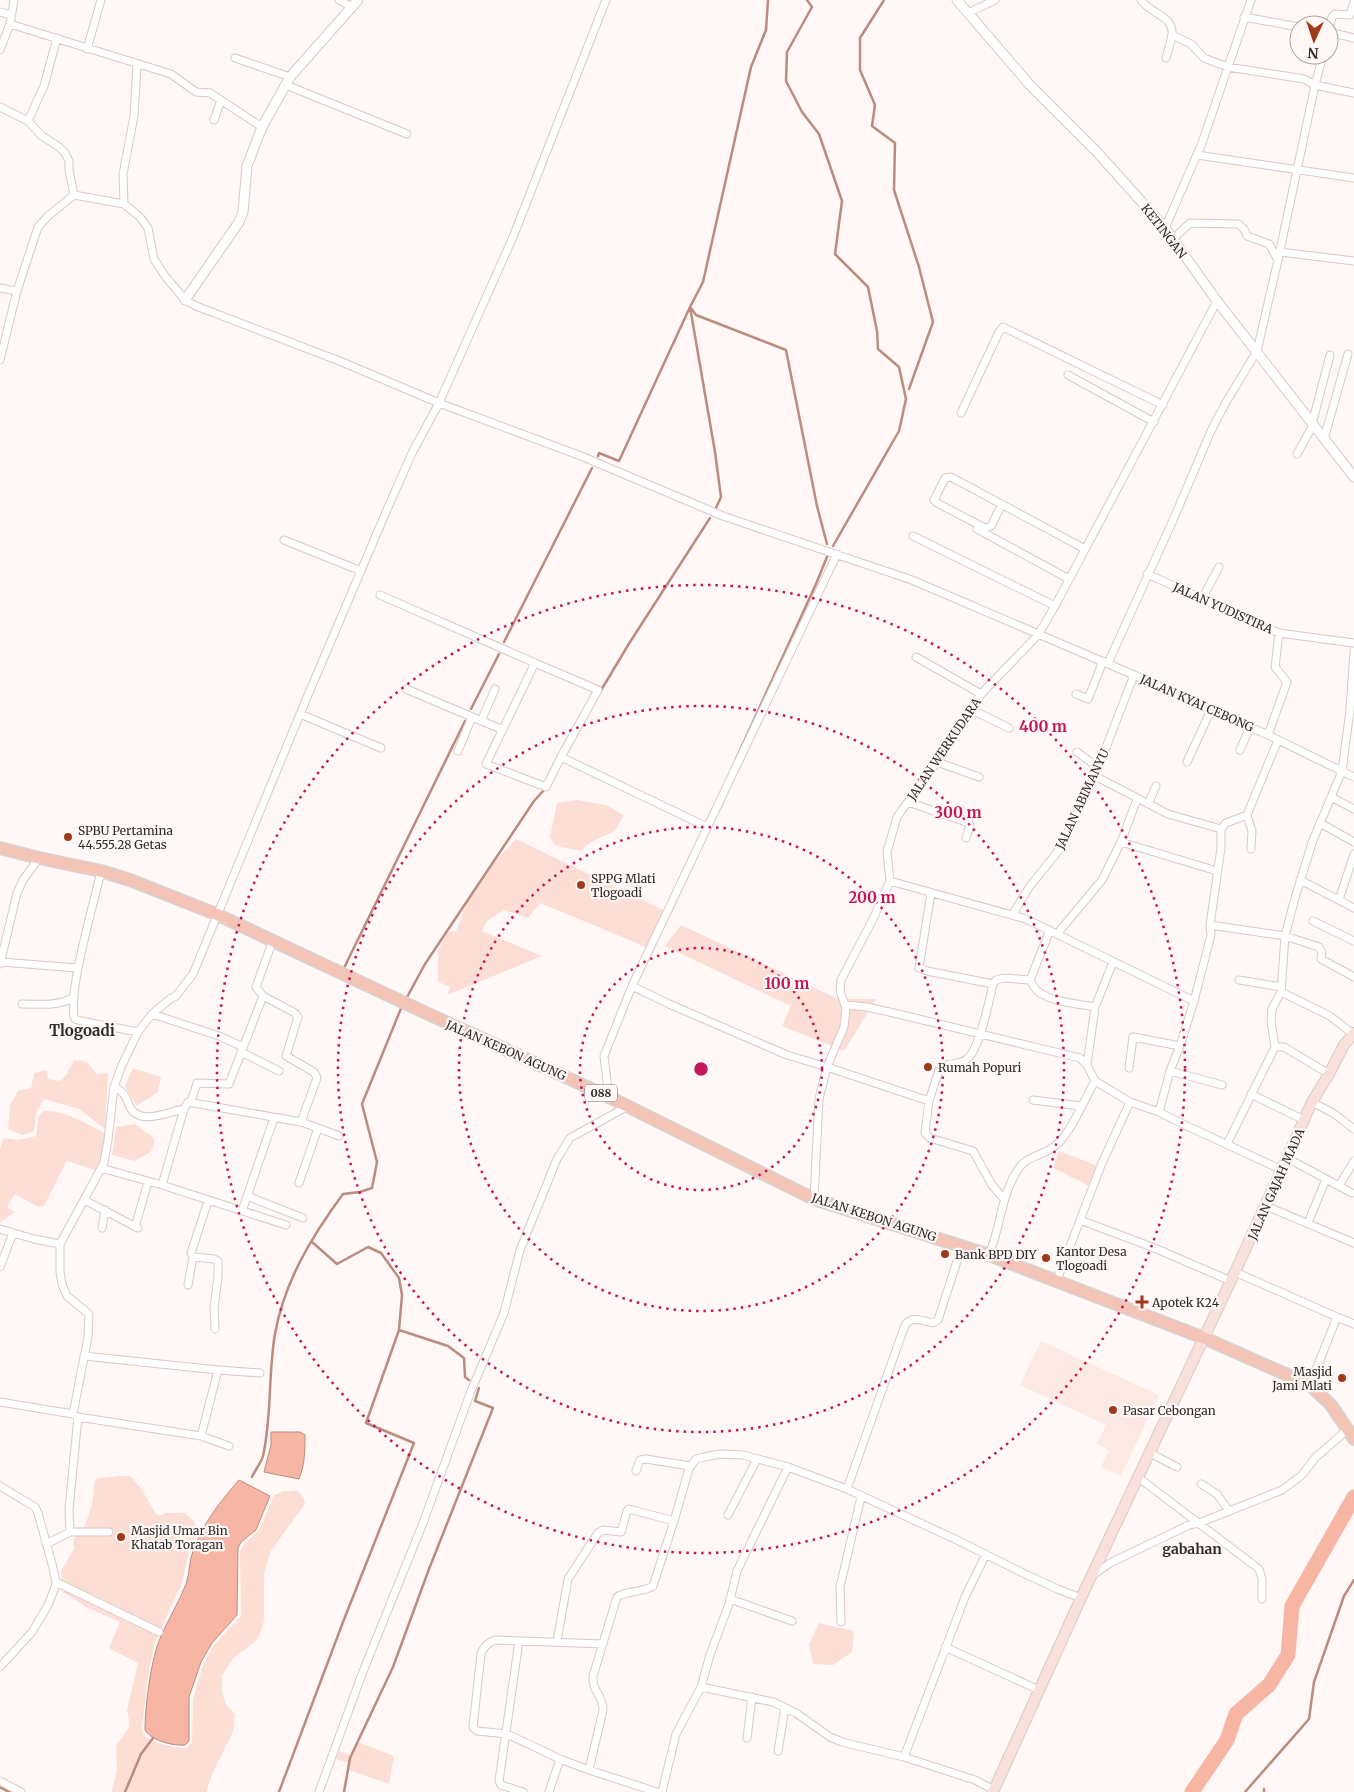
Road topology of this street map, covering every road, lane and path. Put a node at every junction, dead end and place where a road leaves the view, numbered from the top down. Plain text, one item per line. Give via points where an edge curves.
1 (14, 0) edge
2 (101, 0) edge
3 (338, 0) edge
4 (606, 0) edge
5 (957, 0) edge
6 (995, 0) edge
7 (1140, 0) edge
8 (1251, 0) edge
9 (1354, 2) edge
10 (355, 3) edge
11 (0, 12) edge
12 (968, 13) junction
13 (12, 15) junction
14 (1334, 15) edge
15 (1244, 16) junction
16 (1352, 16) edge
17 (10, 24) junction
18 (1289, 25) edge
19 (1339, 34) edge
20 (1172, 35) junction
21 (57, 38) junction
22 (1354, 38) edge
23 (87, 49) junction
24 (0, 50) edge
25 (235, 58) dead end
26 (1166, 58) dead end
27 (137, 64) junction
28 (1320, 65) edge
29 (1228, 67) junction
30 (288, 81) junction
31 (1315, 84) junction
32 (1354, 93) edge
33 (221, 100) junction
34 (0, 106) edge
35 (214, 120) dead end
36 (28, 121) junction
37 (262, 127) junction
38 (407, 134) dead end
39 (1198, 155) junction
40 (1297, 169) junction
41 (1354, 178) edge
42 (74, 195) junction
43 (124, 204) junction
44 (1165, 228) junction
45 (1172, 240) junction
46 (1279, 256) junction
47 (1354, 261) edge
48 (0, 288) edge
49 (18, 291) junction
50 (185, 300) junction
51 (1217, 301) junction
52 (1257, 351) junction
53 (1348, 354) dead end
54 (1330, 356) dead end
55 (0, 360) edge
56 (1068, 375) dead end
57 (439, 403) junction
58 (1163, 405) junction
59 (961, 413) dead end
60 (1154, 422) junction
61 (1312, 424) junction
62 (1324, 440) junction
63 (1297, 454) dead end
64 (1354, 477) edge
65 (1002, 504) junction
66 (932, 505) dead end
67 (913, 536) dead end
68 (284, 540) dead end
69 (1085, 549) junction
70 (837, 554) junction
71 (1219, 566) dead end
72 (361, 571) junction
73 (1147, 574) junction
74 (1069, 579) junction
75 (380, 595) dead end
76 (1202, 599) junction
77 (1055, 606) junction
78 (1279, 633) junction
79 (1038, 635) junction
80 (1354, 643) edge
81 (1354, 651) edge
82 (916, 657) dead end
83 (1105, 662) junction
84 (535, 663) junction
85 (1134, 675) junction
86 (406, 689) dead end
87 (495, 689) dead end
88 (981, 694) junction
89 (1076, 694) dead end
90 (970, 709) junction
91 (1211, 710) junction
92 (300, 714) junction
93 (472, 717) junction
94 (481, 721) junction
95 (1250, 727) junction
96 (1009, 728) dead end
97 (503, 730) junction
98 (1268, 735) junction
99 (1278, 740) junction
100 (380, 748) dead end
101 (458, 750) dead end
102 (1240, 750) dead end
103 (1077, 752) dead end
104 (561, 757) junction
105 (936, 762) junction
106 (1188, 762) dead end
107 (1099, 768) junction
108 (1342, 771) junction
109 (1095, 776) junction
110 (1354, 776) edge
111 (979, 778) dead end
112 (1156, 786) dead end
113 (1331, 797) junction
114 (1137, 799) junction
115 (908, 802) junction
116 (1148, 804) junction
117 (1354, 809) edge
118 (1248, 815) junction
119 (1320, 823) junction
120 (707, 827) junction
121 (1221, 829) junction
122 (966, 838) dead end
123 (1121, 842) junction
124 (1354, 842) edge
125 (0, 848) edge
126 (1251, 849) dead end
127 (1354, 854) edge
128 (39, 858) junction
129 (102, 871) junction
130 (1217, 871) junction
131 (1300, 880) junction
132 (890, 881) junction
133 (931, 892) junction
134 (1339, 900) junction
135 (1354, 908) edge
136 (216, 914) junction
137 (1012, 915) junction
138 (1313, 921) dead end
139 (1210, 925) junction
140 (1050, 930) junction
141 (1057, 934) junction
142 (1285, 936) junction
143 (273, 940) junction
144 (1354, 942) edge
145 (1113, 962) junction
146 (1, 963) edge
147 (78, 968) junction
148 (1354, 977) edge
149 (1030, 980) junction
150 (1239, 980) dead end
151 (993, 984) junction
152 (632, 986) junction
153 (1281, 990) junction
154 (263, 996) junction
155 (74, 997) junction
156 (1194, 1001) junction
157 (22, 1004) dead end
158 (846, 1005) junction
159 (1095, 1007) junction
160 (152, 1014) junction
161 (138, 1032) junction
162 (981, 1033) junction
163 (1353, 1033) edge
164 (1180, 1046) junction
165 (1275, 1047) junction
166 (242, 1050) junction
167 (1088, 1065) junction
168 (827, 1067) junction
169 (1129, 1068) dead end
170 (279, 1071) dead end
171 (1170, 1071) junction
172 (1330, 1074) junction
173 (1095, 1081) junction
174 (1222, 1085) dead end
175 (114, 1087) junction
176 (1251, 1094) junction
177 (609, 1097) junction
178 (1033, 1100) dead end
179 (928, 1101) junction
180 (191, 1102) junction
181 (1130, 1102) junction
182 (1312, 1102) junction
183 (628, 1106) junction
184 (1081, 1106) junction
185 (184, 1109) junction
186 (1159, 1112) junction
187 (274, 1118) junction
188 (1304, 1120) junction
189 (301, 1122) junction
190 (318, 1128) junction
191 (1354, 1129) edge
192 (339, 1136) dead end
193 (1227, 1144) junction
194 (1287, 1158) junction
195 (1354, 1162) edge
196 (101, 1168) junction
197 (1282, 1170) junction
198 (1326, 1179) junction
199 (148, 1182) junction
200 (299, 1183) dead end
201 (162, 1185) junction
202 (1339, 1186) junction
203 (1352, 1193) dead end
204 (247, 1196) junction
205 (814, 1199) junction
206 (1004, 1199) junction
207 (84, 1200) junction
208 (208, 1201) junction
209 (1266, 1206) junction
210 (105, 1210) junction
211 (242, 1211) junction
212 (303, 1218) dead end
213 (1080, 1220) junction
214 (1308, 1223) junction
215 (286, 1225) dead end
216 (102, 1228) dead end
217 (0, 1229) edge
218 (13, 1233) junction
219 (1354, 1243) edge
220 (60, 1244) junction
221 (962, 1246) junction
222 (988, 1255) junction
223 (193, 1258) junction
224 (0, 1267) edge
225 (1233, 1277) junction
226 (1057, 1280) junction
227 (188, 1285) dead end
228 (1337, 1317) junction
229 (1354, 1324) edge
230 (215, 1329) dead end
231 (1204, 1338) junction
232 (84, 1356) junction
233 (218, 1370) junction
234 (260, 1372) dead end
235 (1310, 1385) junction
236 (1, 1403) edge
237 (75, 1415) junction
238 (1348, 1429) junction
239 (201, 1436) junction
240 (1354, 1440) edge
241 (229, 1446) dead end
242 (1150, 1453) junction
243 (757, 1459) junction
244 (690, 1466) junction
245 (788, 1467) junction
246 (1177, 1467) dead end
247 (636, 1471) dead end
248 (1138, 1478) junction
249 (1201, 1484) dead end
250 (0, 1486) edge
251 (847, 1489) junction
252 (861, 1497) junction
253 (1229, 1511) junction
254 (728, 1515) dead end
255 (674, 1521) junction
256 (1199, 1523) junction
257 (70, 1532) junction
258 (109, 1532) dead end
259 (46, 1544) junction
260 (986, 1554) junction
261 (1093, 1576) junction
262 (56, 1582) junction
263 (1081, 1598) junction
264 (730, 1600) junction
265 (1262, 1600) dead end
266 (792, 1621) dead end
267 (841, 1622) dead end
268 (159, 1632) dead end
269 (519, 1641) junction
270 (557, 1641) junction
271 (604, 1644) junction
272 (945, 1648) junction
273 (0, 1667) edge
274 (701, 1687) junction
275 (1040, 1690) junction
276 (752, 1697) junction
277 (785, 1708) junction
278 (507, 1734) junction
279 (747, 1738) dead end
280 (778, 1751) dead end
281 (904, 1757) junction
282 (560, 1759) junction
283 (589, 1770) junction
284 (0, 1781) edge
285 (993, 1791) edge
286 (21, 1792) edge
287 (319, 1792) edge
288 (523, 1792) edge
289 (549, 1792) edge
290 (656, 1792) edge
291 (662, 1792) edge

1 - 13 street
2 - 23 street
3 - 10 street
4 - 57 street via 513,237
5 - 12 street, KETINGAN
6 - 12 street
7 - 20 street via 1150,11 1170,23
8 - 15 street
9 - 16 street
10 - 30 street
11 - 13 street
12 - 44 street, KETINGAN via 1029,84 1098,152
13 - 17 street
14 - 16 street
15 - 18 street
15 - 29 street
17 - 21 street
17 - 24 street
19 - 22 street
20 - 26 street
20 - 29 street via 1191,44 1204,58
21 - 23 street
21 - 36 street via 44,86
23 - 27 street
25 - 30 street
27 - 33 street via 172,74 196,92 210,93
27 - 43 street via 134,116 123,174
28 - 31 street
29 - 31 street via 1304,79
29 - 39 street
30 - 37 street
30 - 38 street
31 - 32 street
31 - 40 street
33 - 35 street
33 - 37 street
34 - 36 street
36 - 42 street via 66,154
37 - 50 street via 247,166 243,212 239,222
39 - 40 street
39 - 44 street
40 - 41 street
40 - 46 street
42 - 43 street
42 - 49 street via 38,227
43 - 50 street via 146,223 154,259
44 - 45 street, KETINGAN
45 - 46 street via 1190,223 1238,224 1247,236 1269,244
45 - 51 street, KETINGAN
46 - 47 street
46 - 52 street
48 - 49 street
49 - 55 street
50 - 57 street, JALAN KYAI CEBONG
51 - 52 street, KETINGAN
51 - 58 street, JALAN WERKUDARA
52 - 61 street, KETINGAN
52 - 73 street via 1211,431
53 - 62 street
54 - 61 street
56 - 60 street
57 - 70 street, JALAN KYAI CEBONG via 581,456 723,516
57 - 72 street via 412,453
58 - 59 street via 1003,327
58 - 60 street, JALAN WERKUDARA
60 - 69 street, JALAN WERKUDARA
61 - 62 street, KETINGAN
61 - 63 street
62 - 64 street, KETINGAN
65 - 65 street via 948,477 934,500 985,528 991,526
65 - 69 street
66 - 74 street
67 - 77 street
68 - 72 street
69 - 74 street, JALAN WERKUDARA
70 - 79 street, JALAN KYAI CEBONG via 912,580
70 - 120 street
71 - 76 street
72 - 92 street
73 - 76 street, JALAN YUDISTIRA
73 - 83 street
74 - 77 street, JALAN WERKUDARA
75 - 84 street
76 - 78 street, JALAN YUDISTIRA
77 - 79 street, JALAN WERKUDARA
78 - 80 street
78 - 98 street, JALAN YUDISTIRA via 1275,667 1287,682
79 - 83 street, JALAN KYAI CEBONG
79 - 88 street, JALAN WERKUDARA
81 - 108 street
82 - 88 street
83 - 85 street, JALAN KYAI CEBONG
83 - 89 street via 1088,699
84 - 97 street
84 - 104 street via 598,690
85 - 91 street, JALAN KYAI CEBONG
85 - 107 street, JALAN ABIMANYU
86 - 93 street
87 - 94 street
88 - 90 street, JALAN WERKUDARA
90 - 96 street
90 - 105 street, JALAN WERKUDARA
91 - 95 street, JALAN KYAI CEBONG
91 - 106 street
92 - 100 street
92 - 136 street
93 - 94 street
93 - 101 street
94 - 97 street
95 - 98 street, JALAN KYAI CEBONG
95 - 102 street
97 - 104 street via 486,764 546,787
98 - 99 street, JALAN KYAI CEBONG
99 - 108 street, JALAN KYAI CEBONG
99 - 118 street
103 - 107 street
104 - 120 street
105 - 111 street
105 - 115 street, JALAN WERKUDARA
107 - 109 street, JALAN ABIMANYU
108 - 110 street, JALAN KYAI CEBONG
108 - 113 street
109 - 114 street
109 - 137 street, JALAN ABIMANYU via 1059,850
112 - 116 street
113 - 117 street
113 - 119 street
114 - 116 street
114 - 123 street
115 - 122 street via 969,823
115 - 132 street, JALAN WERKUDARA via 897,817 887,852
116 - 121 street via 1168,814
118 - 121 street via 1226,823
118 - 126 street
119 - 124 street
119 - 131 street
120 - 152 street
121 - 130 street
123 - 130 street
123 - 141 street via 1098,887
125 - 128 main road, JALAN KEBON AGUNG / 088
127 - 134 street
128 - 129 main road, JALAN KEBON AGUNG / 088
128 - 146 street via 18,893
129 - 136 main road, JALAN KEBON AGUNG / 088
129 - 147 street
130 - 139 street
131 - 134 street
131 - 142 street
132 - 133 street
132 - 158 street via 841,980 840,991
133 - 137 street
133 - 151 street via 919,968
134 - 135 street
136 - 143 main road, JALAN KEBON AGUNG / 088
136 - 160 street via 193,974 176,996
137 - 140 street
138 - 144 street
139 - 142 street
139 - 156 street via 1211,935
140 - 141 street
140 - 149 street
141 - 145 street
142 - 148 street via 1319,947 1321,959
142 - 153 street
143 - 154 street via 256,987
143 - 177 main road, JALAN KEBON AGUNG / 088
145 - 156 street
145 - 159 street
146 - 147 street
147 - 155 street
149 - 151 street via 1004,978
149 - 159 street via 1042,994
150 - 153 street
151 - 162 street
152 - 168 street via 748,1040
152 - 177 street via 604,1056
153 - 163 street via 1330,1016
153 - 165 street via 1272,1009
154 - 166 street
154 - 189 street via 298,1017 286,1056 317,1078
155 - 157 street via 64,1003
155 - 161 street via 75,1018
156 - 164 street
158 - 162 street
158 - 168 street via 844,1027
159 - 167 street
160 - 161 street
160 - 166 street via 218,1036
161 - 175 street
162 - 167 street via 1080,1058
162 - 179 street via 969,1058 946,1064 939,1070
163 - 172 main road, JALAN GAJAH MADA
164 - 169 street via 1133,1037
164 - 171 street
165 - 172 street via 1284,1047
165 - 176 street
166 - 170 street
166 - 180 street via 229,1084 197,1083
167 - 173 street
168 - 179 street
168 - 205 street via 819,1099
171 - 174 street
171 - 186 street
172 - 182 main road, JALAN GAJAH MADA
173 - 181 street
173 - 184 street
175 - 185 street via 125,1094 130,1107 139,1116 150,1117
175 - 196 street
176 - 188 street
176 - 193 street
177 - 183 main road, JALAN KEBON AGUNG / 088
178 - 184 street
179 - 206 street via 925,1133 930,1138 973,1151
180 - 185 street via 186,1103
180 - 187 street
181 - 186 street
181 - 213 street
182 - 188 main road, JALAN GAJAH MADA
182 - 191 street via 1334,1113
183 - 205 main road, JALAN KEBON AGUNG / 088
183 - 287 street via 570,1138 557,1159 520,1250 504,1313 471,1391
184 - 206 street via 1063,1139 1019,1167
185 - 201 street
186 - 193 street
187 - 189 street
187 - 204 street
188 - 194 main road, JALAN GAJAH MADA
189 - 190 street
190 - 192 street
190 - 200 street
193 - 197 street
194 - 197 main road, JALAN GAJAH MADA
194 - 198 street
195 - 202 street
196 - 199 street
196 - 207 street
197 - 209 main road, JALAN GAJAH MADA
198 - 202 street
198 - 214 street
199 - 201 street
199 - 210 street via 137,1227
201 - 208 street
202 - 203 street
204 - 211 street
204 - 212 street
205 - 221 main road, JALAN KEBON AGUNG / 088
206 - 222 street via 998,1231
207 - 210 street
207 - 220 street
208 - 211 street
208 - 223 street via 191,1253
209 - 214 street
209 - 225 main road, JALAN GAJAH MADA
210 - 216 street
211 - 215 street
213 - 225 street
213 - 226 street
214 - 219 street
217 - 218 street
218 - 220 street
218 - 224 street
220 - 232 street via 62,1284 67,1296 89,1314
221 - 222 main road, JALAN KEBON AGUNG / 088
221 - 251 street via 938,1320 934,1323 912,1318 905,1324
222 - 226 main road, JALAN KEBON AGUNG / 088
223 - 227 street
223 - 230 street via 218,1261
225 - 228 street
225 - 231 main road, JALAN GAJAH MADA
226 - 231 main road, JALAN KEBON AGUNG / 088
228 - 229 street
228 - 235 street
231 - 235 main road, JALAN KEBON AGUNG
231 - 242 main road, JALAN GAJAH MADA
232 - 233 street
232 - 237 street
233 - 234 street
233 - 239 street
235 - 238 main road, JALAN KEBON AGUNG via 1331,1405
236 - 237 street
237 - 239 street
237 - 257 street
238 - 240 main road, JALAN KEBON AGUNG
238 - 253 street via 1315,1458 1302,1475 1282,1490
239 - 241 street
242 - 246 street
242 - 248 main road, JALAN GAJAH MADA
243 - 244 street via 720,1454 696,1459
243 - 245 street
243 - 254 street
244 - 247 street via 640,1460
244 - 255 street
245 - 251 street
245 - 264 street via 737,1571
248 - 256 street
248 - 261 main road, JALAN GAJAH MADA
249 - 253 street via 1217,1494
250 - 259 street via 35,1507
251 - 252 street
252 - 260 street
252 - 267 street via 840,1587
253 - 256 street
255 - 270 street via 629,1510 621,1532 603,1530 598,1533 568,1579
255 - 271 street via 653,1586 617,1597
256 - 261 street via 1110,1563
256 - 265 street via 1259,1569
257 - 258 street
257 - 259 street
259 - 262 street
260 - 263 street
260 - 272 street via 964,1597
261 - 263 main road, JALAN GAJAH MADA
262 - 268 street
262 - 273 street via 48,1605 32,1632
263 - 275 main road, JALAN GAJAH MADA
264 - 266 street
264 - 274 street
269 - 270 street
269 - 278 street
269 - 278 street via 495,1640 482,1649 481,1654 474,1729 482,1733
270 - 271 street
271 - 283 street via 593,1682 603,1701 603,1710
272 - 275 street
272 - 281 street
274 - 276 street
274 - 291 street via 678,1727
275 - 285 main road, JALAN GAJAH MADA
276 - 277 street
276 - 279 street
277 - 280 street
277 - 281 street via 842,1742
278 - 282 street
278 - 288 street via 499,1783
281 - 285 street via 975,1780
282 - 283 street
282 - 289 street
283 - 290 street
284 - 286 street

